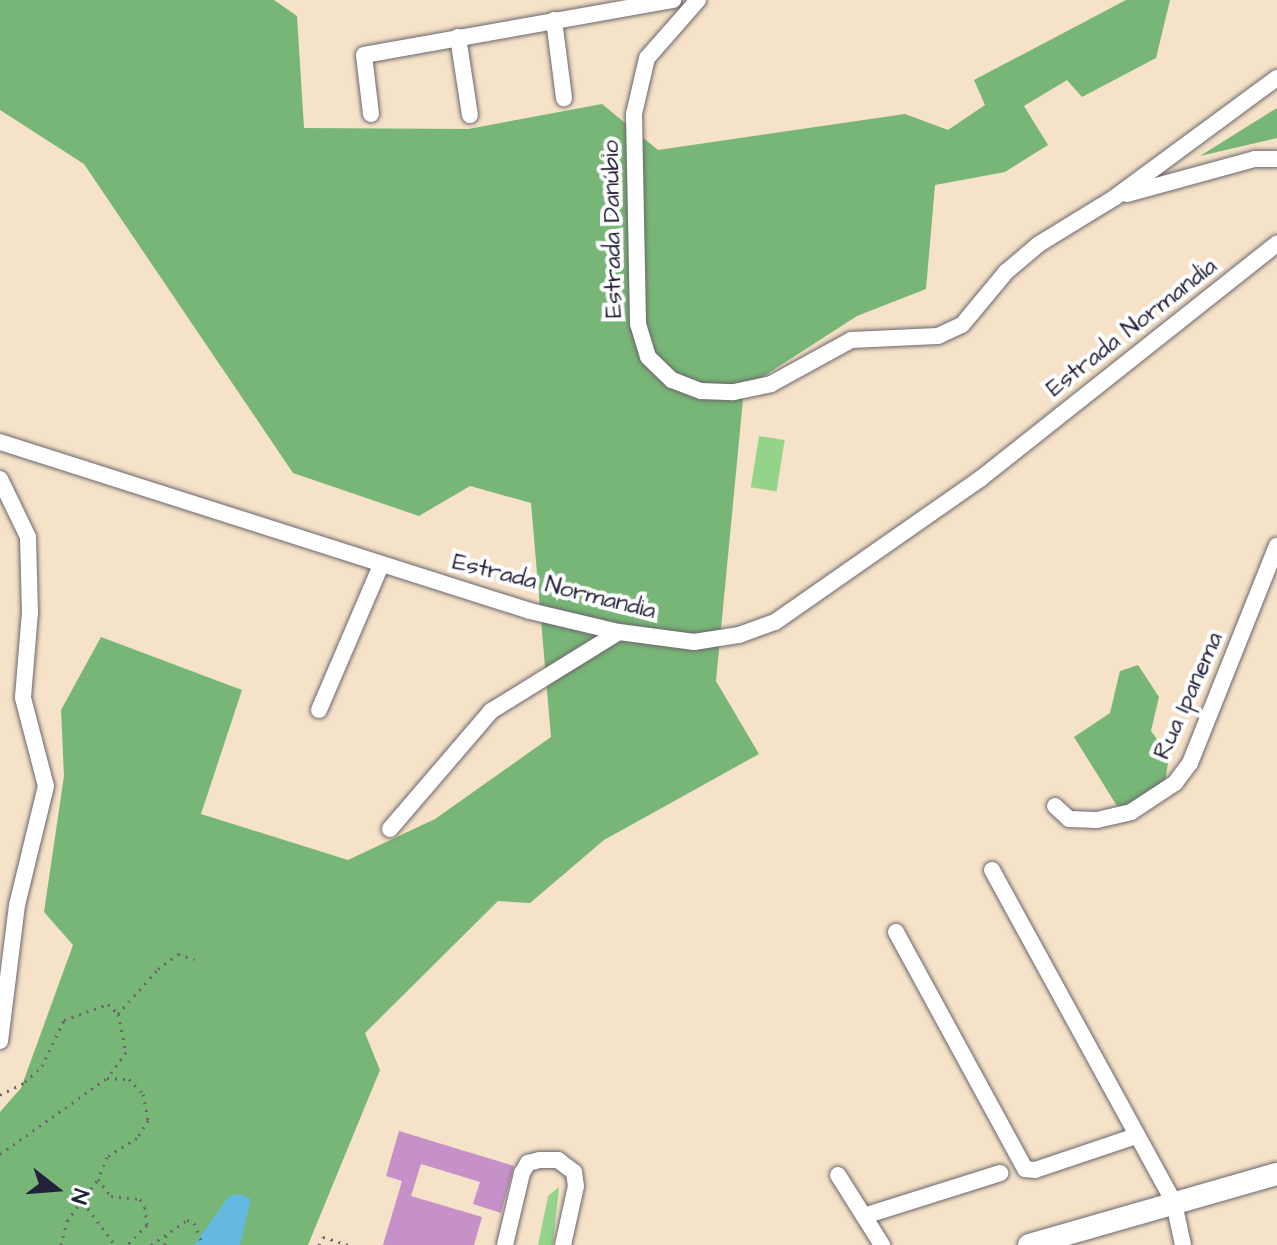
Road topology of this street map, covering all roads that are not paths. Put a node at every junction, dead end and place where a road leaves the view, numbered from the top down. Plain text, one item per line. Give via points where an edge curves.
1 (673, 0) edge
2 (698, 0) edge
3 (554, 20) junction
4 (458, 37) junction
5 (1277, 78) edge
6 (564, 98) dead end
7 (371, 114) dead end
8 (470, 115) dead end
9 (1277, 159) edge
10 (1114, 198) junction
11 (1277, 244) edge
12 (0, 442) edge
13 (0, 479) edge
14 (1277, 546) edge
15 (381, 565) junction
16 (619, 632) junction
17 (319, 710) dead end
18 (1055, 806) dead end
19 (390, 829) dead end
20 (992, 870) dead end
21 (896, 932) dead end
22 (0, 1041) edge
23 (1136, 1136) junction
24 (1000, 1173) dead end
25 (1277, 1174) edge
26 (838, 1175) dead end
27 (1174, 1203) junction
28 (864, 1216) junction
29 (505, 1245) edge
30 (563, 1245) edge
31 (882, 1245) edge
32 (1029, 1245) edge
33 (1183, 1245) edge

1 - 3 street
2 - 10 street, Estrada Danúbio via 647,58 634,114 638,324 648,357 672,380 701,391 754,389 851,340 938,336 975,313 1006,272 1039,244
3 - 4 street
3 - 6 street
4 - 7 street via 364,55
4 - 8 street
5 - 10 street, Estrada Danúbio
9 - 10 street via 1255,159
11 - 16 street, Estrada Normandia via 980,479 775,622 694,642
12 - 15 street, Estrada Normandia
13 - 22 street via 28,537 30,612 23,698 46,786 17,905
14 - 18 street, Rua Ipanema via 1190,763 1175,783 1131,812 1097,820 1069,819
15 - 16 street, Estrada Normandia
15 - 17 street
16 - 19 street via 491,711
20 - 23 street
21 - 23 street via 1025,1169
23 - 27 street
24 - 28 street
25 - 27 main road
26 - 28 street
27 - 32 main road
27 - 33 street
28 - 31 street
29 - 30 street via 522,1173 528,1163 540,1160 558,1160 574,1172 576,1186

